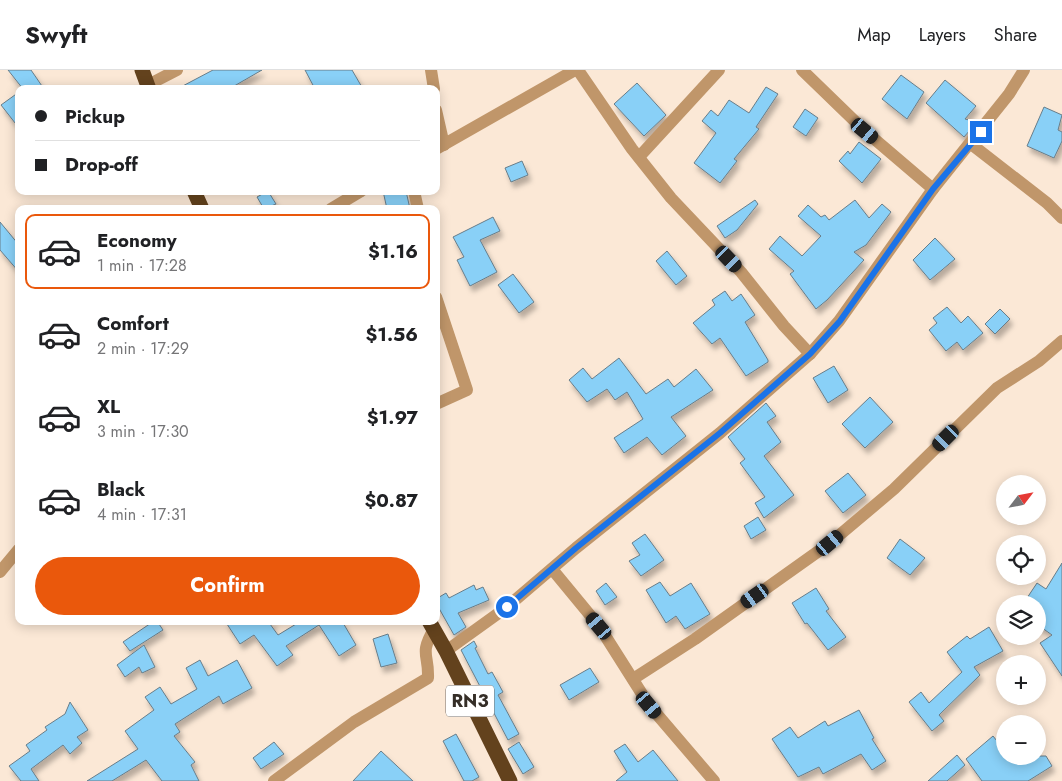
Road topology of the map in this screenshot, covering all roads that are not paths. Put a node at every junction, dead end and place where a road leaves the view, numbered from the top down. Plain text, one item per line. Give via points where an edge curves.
1 (142, 70) edge
2 (177, 70) edge
3 (431, 70) edge
4 (577, 70) edge
5 (719, 70) edge
6 (802, 70) edge
7 (1024, 70) edge
8 (147, 85) edge
9 (151, 85) edge
10 (433, 85) edge
11 (971, 144) junction
12 (440, 147) edge
13 (639, 158) junction
14 (933, 189) junction
15 (355, 195) edge
16 (338, 205) edge
17 (1062, 218) edge
18 (440, 309) edge
19 (1062, 341) edge
20 (810, 354) junction
21 (440, 402) edge
22 (15, 554) edge
23 (552, 569) junction
24 (0, 572) edge
25 (431, 625) edge
26 (446, 651) junction
27 (633, 680) junction
28 (274, 781) edge
29 (510, 781) edge
30 (714, 781) edge

1 - 8 highway
2 - 9 street
3 - 10 street
4 - 12 street
4 - 13 street
5 - 13 street
6 - 14 street via 865,131
7 - 11 street
11 - 14 street
11 - 17 street via 1048,203
13 - 20 street
14 - 20 street via 845,314
15 - 16 street
18 - 21 street via 468,390
19 - 27 street via 1039,361 997,388 894,489 830,543
20 - 23 street via 720,433
22 - 24 street
23 - 26 street via 507,607
23 - 27 street via 599,626
25 - 26 highway, RN3
25 - 28 street via 424,658 428,678 354,722
26 - 29 highway, RN3
27 - 30 street via 649,705

